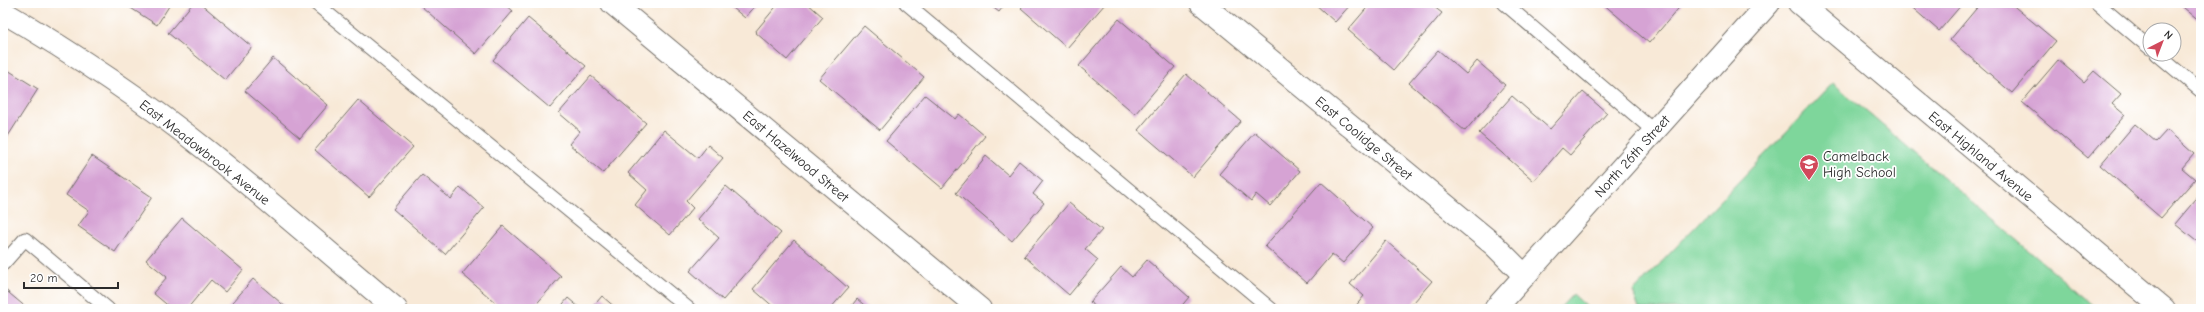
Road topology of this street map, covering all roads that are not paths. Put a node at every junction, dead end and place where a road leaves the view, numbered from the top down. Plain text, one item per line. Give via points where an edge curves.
1 (316, 3) edge
2 (612, 3) edge
3 (906, 3) edge
4 (1201, 3) edge
5 (1504, 3) edge
6 (1769, 3) edge
7 (1799, 3) edge
8 (2097, 3) edge
9 (3, 12) edge
10 (2142, 41) edge
11 (2167, 62) edge
12 (2201, 91) edge
13 (1655, 132) junction
14 (3, 264) edge
15 (1525, 276) junction
16 (108, 309) edge
17 (396, 309) edge
18 (689, 309) edge
19 (980, 309) edge
20 (1270, 309) edge
21 (1495, 309) edge
22 (2164, 309) edge

1 - 18 lane
2 - 19 street, East Hazelwood Street
3 - 20 lane
4 - 15 street, East Coolidge Street via 1494,244
5 - 13 lane
6 - 13 street, North 26th Street
7 - 22 street, East Highland Avenue
8 - 10 lane
9 - 17 street, East Meadowbrook Avenue via 128,91 209,152
11 - 12 lane
13 - 15 street, North 26th Street
14 - 16 lane via 25,240
15 - 21 street, North 26th Street

